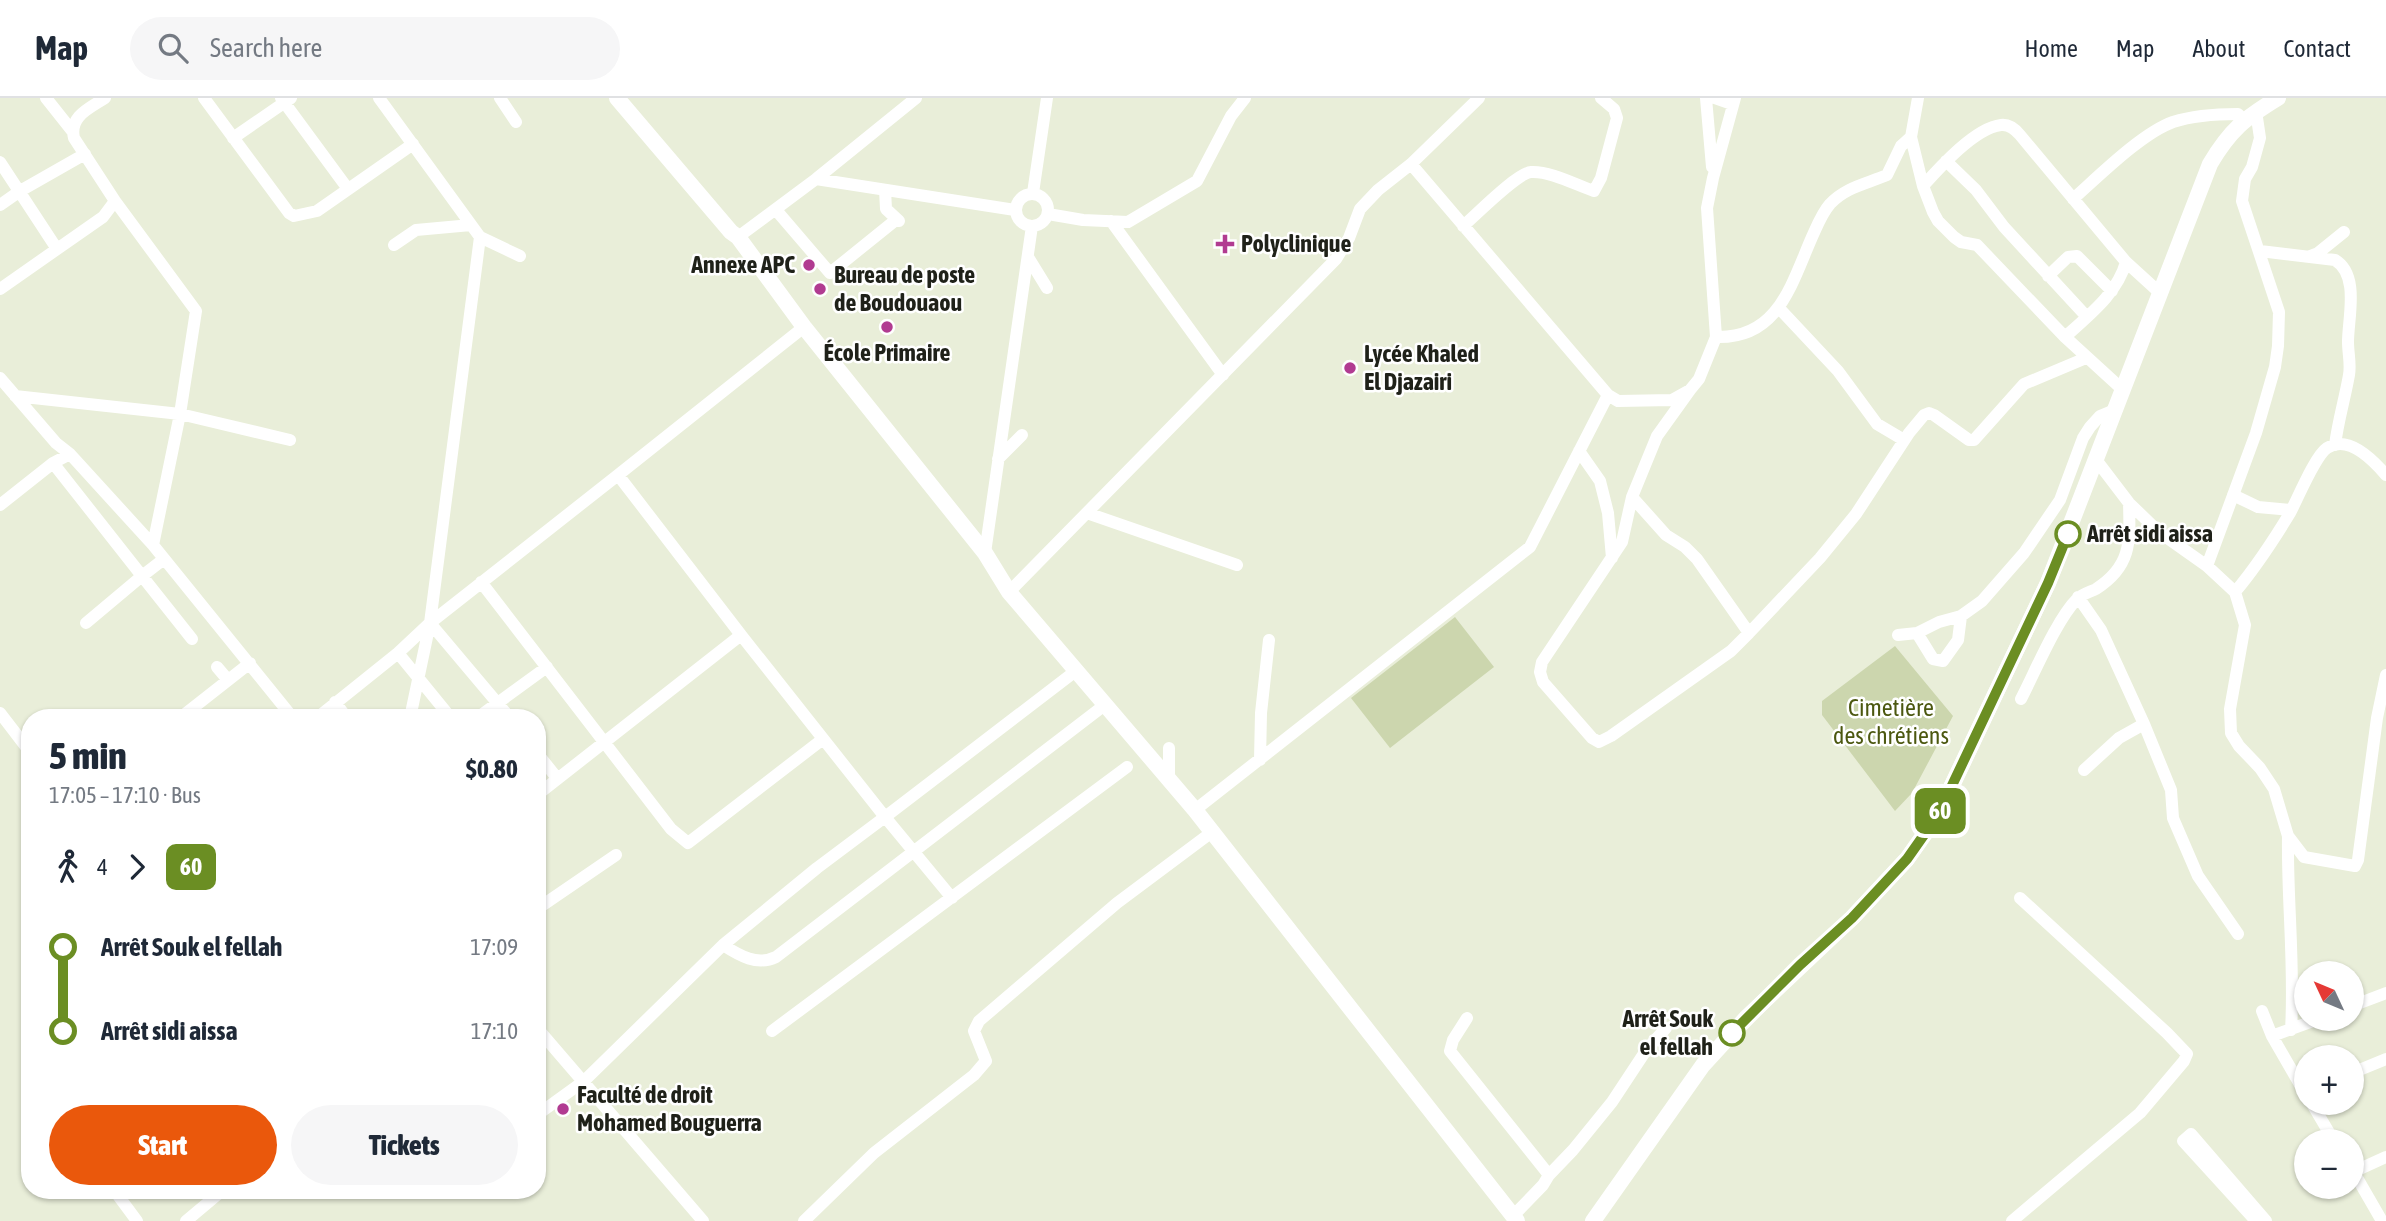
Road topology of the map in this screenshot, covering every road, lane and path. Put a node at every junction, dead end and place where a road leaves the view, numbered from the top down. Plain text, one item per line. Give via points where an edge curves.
1 (46, 98) edge
2 (105, 98) edge
3 (204, 98) edge
4 (379, 98) edge
5 (500, 98) edge
6 (617, 98) edge
7 (916, 98) edge
8 (1046, 98) edge
9 (1230, 98) edge
10 (1245, 98) edge
11 (1479, 98) edge
12 (1601, 98) edge
13 (1706, 98) edge
14 (1715, 98) edge
15 (1917, 98) edge
16 (2278, 98) edge
17 (285, 100) edge
18 (1734, 101) edge
19 (2250, 115) junction
20 (1229, 120) junction
21 (516, 122) dead end
22 (73, 132) junction
23 (233, 138) junction
24 (1910, 138) junction
25 (412, 144) junction
26 (85, 154) junction
27 (1946, 161) junction
28 (0, 162) edge
29 (1410, 164) junction
30 (1713, 178) junction
31 (816, 179) junction
32 (1923, 186) junction
33 (348, 189) junction
34 (885, 190) junction
35 (20, 191) junction
36 (1033, 193) junction
37 (2073, 199) junction
38 (115, 201) junction
39 (0, 205) edge
40 (776, 210) junction
41 (1015, 210) junction
42 (1048, 214) junction
43 (1111, 221) junction
44 (471, 225) junction
45 (1032, 226) junction
46 (1463, 226) junction
47 (2344, 232) dead end
48 (480, 236) junction
49 (738, 237) junction
50 (394, 245) dead end
51 (57, 249) junction
52 (2260, 251) junction
53 (520, 256) dead end
54 (2309, 256) junction
55 (1028, 257) junction
56 (2126, 262) junction
57 (2048, 276) junction
58 (1047, 288) dead end
59 (0, 289) edge
60 (2112, 291) junction
61 (2160, 293) junction
62 (1779, 308) junction
63 (2087, 317) junction
64 (804, 327) junction
65 (1716, 337) junction
66 (2065, 337) junction
67 (2086, 358) junction
68 (1223, 375) junction
69 (0, 378) edge
70 (1690, 390) junction
71 (2123, 390) junction
72 (15, 396) junction
73 (1609, 401) junction
74 (2117, 409) junction
75 (180, 414) junction
76 (1022, 435) dead end
77 (290, 440) dead end
78 (1904, 440) junction
79 (2335, 445) junction
80 (1580, 450) junction
81 (70, 454) junction
82 (998, 459) junction
83 (2096, 461) junction
84 (53, 463) junction
85 (618, 475) junction
86 (2386, 475) edge
87 (2233, 495) junction
88 (1632, 497) junction
89 (2129, 503) junction
90 (0, 505) edge
91 (2291, 510) junction
92 (1087, 513) junction
93 (153, 545) junction
94 (985, 553) junction
95 (164, 559) junction
96 (1612, 559) junction
97 (1237, 565) dead end
98 (2207, 566) junction
99 (142, 576) junction
100 (481, 582) junction
101 (1009, 592) junction
102 (2235, 592) junction
103 (2078, 597) junction
104 (1961, 616) junction
105 (86, 622) dead end
106 (430, 623) junction
107 (1749, 633) junction
108 (1917, 633) junction
109 (741, 635) junction
110 (1898, 635) dead end
111 (192, 639) dead end
112 (1269, 640) dead end
113 (398, 653) junction
114 (250, 663) junction
115 (217, 667) dead end
116 (547, 667) junction
117 (1077, 670) junction
118 (2386, 675) edge
119 (419, 678) junction
120 (228, 680) junction
121 (2021, 699) dead end
122 (335, 702) junction
123 (497, 702) junction
124 (1106, 704) junction
125 (191, 709) edge
126 (286, 709) edge
127 (327, 709) edge
128 (341, 709) edge
129 (412, 709) edge
130 (443, 709) edge
131 (488, 709) edge
132 (503, 709) edge
133 (0, 713) edge
134 (2377, 718) junction
135 (2144, 724) junction
136 (2386, 729) edge
137 (823, 739) junction
138 (21, 740) edge
139 (604, 742) junction
140 (1169, 748) dead end
141 (1260, 760) junction
142 (546, 764) edge
143 (1127, 767) dead end
144 (2084, 770) dead end
145 (557, 778) junction
146 (1168, 779) junction
147 (546, 787) edge
148 (1195, 810) junction
149 (885, 817) junction
150 (1212, 832) junction
151 (2288, 836) junction
152 (914, 851) junction
153 (617, 855) dead end
154 (952, 898) junction
155 (2020, 898) dead end
156 (546, 903) edge
157 (2238, 934) dead end
158 (723, 945) junction
159 (2386, 993) edge
160 (2364, 1001) edge
161 (2262, 1011) dead end
162 (1467, 1018) dead end
163 (1666, 1028) dead end
164 (2294, 1029) edge
165 (2291, 1030) junction
166 (772, 1031) dead end
167 (2272, 1036) junction
168 (546, 1038) edge
169 (2386, 1059) edge
170 (2364, 1068) edge
171 (2294, 1073) edge
172 (584, 1081) junction
173 (546, 1108) edge
174 (2386, 1157) edge
175 (2364, 1166) edge
176 (1549, 1175) junction
177 (2364, 1190) edge
178 (121, 1199) edge
179 (212, 1199) edge
180 (1515, 1219) edge
181 (2019, 1219) edge
182 (137, 1221) edge
183 (186, 1221) edge
184 (704, 1221) edge
185 (804, 1221) edge
186 (1593, 1221) edge
187 (2256, 1221) edge
188 (2266, 1221) edge
189 (2382, 1221) edge

1 - 22 street
2 - 22 street via 78,117
3 - 23 street
4 - 25 street
5 - 21 street
6 - 49 main road
7 - 31 street
8 - 36 street
9 - 20 street
10 - 20 street
11 - 29 street
12 - 46 street via 1617,118 1594,191 1529,172
13 - 30 street
14 - 18 street
15 - 24 street
16 - 19 main road
17 - 23 street
17 - 33 street
18 - 30 street
19 - 37 street via 2200,115 2170,123 2142,140
19 - 52 street via 2260,138 2241,191
19 - 61 main road via 2225,139 2210,163
20 - 43 street via 1196,181 1128,222
22 - 26 street
23 - 33 street via 294,216 317,211
24 - 32 street
24 - 62 street via 1887,175 1854,186 1829,205
25 - 33 street
25 - 44 street
26 - 35 street
26 - 38 street
27 - 32 street
27 - 37 street via 1990,128 2003,124 2020,135
27 - 57 street
28 - 35 street
29 - 46 street
29 - 68 street via 1360,209 1336,259
30 - 65 street via 1707,208
31 - 34 street
31 - 40 street
32 - 66 street via 1944,228 1961,242 1977,245
34 - 40 street via 886,209 898,220 830,273
34 - 41 street
35 - 39 street
35 - 51 street
36 - 41 street via 1018,200
36 - 42 street via 1047,203
37 - 56 street
38 - 51 street via 103,217
38 - 75 street via 196,310
40 - 49 street
41 - 45 street via 1022,224
42 - 43 street
42 - 45 street via 1042,223
43 - 68 street
44 - 48 street
44 - 50 street via 416,230
45 - 55 street
46 - 73 street
47 - 54 street
48 - 53 street
48 - 106 street
49 - 64 main road
51 - 59 street
52 - 54 street
52 - 87 street via 2279,312 2278,346 2256,433
54 - 79 street via 2340,263 2350,288 2350,373
55 - 58 street
55 - 82 street
56 - 60 street
56 - 61 street
57 - 60 street via 2068,257 2077,256
57 - 63 street
60 - 63 street
61 - 71 main road
62 - 65 street via 1755,331 1735,338
62 - 78 street via 1838,371 1877,424
63 - 66 street
64 - 85 street
64 - 94 main road
65 - 70 street
66 - 67 street
67 - 71 street
67 - 78 street via 2024,384 1974,440 1968,441 1928,412
68 - 92 street
69 - 72 street
70 - 73 street via 1672,400
70 - 88 street via 1657,436
71 - 74 main road
72 - 75 street
72 - 81 street
73 - 80 street
74 - 83 main road
74 - 104 street via 2100,416 2090,427 2060,500 2019,560 1982,601
75 - 77 street
75 - 93 street
76 - 82 street
78 - 107 street via 1856,514
79 - 86 street via 2359,450
79 - 91 street via 2326,448
80 - 96 street via 1600,481
80 - 141 street via 1530,547
81 - 84 street
81 - 93 street
82 - 94 street
83 - 89 street
83 - 186 main road via 2048,583 1938,815 1907,859 1852,918 1703,1065
84 - 90 street
84 - 99 street
85 - 100 street
85 - 109 street
87 - 91 street via 2258,507
87 - 98 street
88 - 96 street via 1622,542
88 - 107 street via 1666,535 1697,559
89 - 98 street via 2158,532
89 - 103 street via 2126,558 2111,577
91 - 102 street via 2257,567
92 - 97 street
92 - 101 street
93 - 95 street
94 - 101 main road
95 - 99 street
95 - 114 street
96 - 107 street via 1542,662 1540,672 1543,682 1599,742 1731,651
98 - 102 street
99 - 105 street
99 - 111 street
100 - 106 street
100 - 116 street
101 - 117 main road
102 - 151 street via 2245,625 2230,709 2231,733 2274,789
103 - 121 street
103 - 135 street via 2101,630
104 - 108 street
104 - 108 street via 1958,640 1943,661 1933,659
106 - 113 street
106 - 119 street
106 - 123 street
108 - 110 street
109 - 137 street
109 - 139 street
112 - 141 street
113 - 119 street
113 - 122 street
114 - 120 street
114 - 126 street
115 - 120 street
116 - 123 street
116 - 139 street
117 - 124 main road
117 - 149 street
118 - 134 street
119 - 129 street
119 - 130 street
120 - 125 street
122 - 127 street
122 - 128 street
123 - 131 street
123 - 132 street
124 - 146 main road
124 - 152 street
133 - 138 street
134 - 136 street
134 - 151 street via 2355,866 2304,857
135 - 144 street via 2119,738
135 - 157 street via 2171,790 2173,818 2198,876
137 - 139 street via 688,843 671,829
137 - 149 street
139 - 145 street
140 - 146 street
141 - 148 street
142 - 145 street
143 - 154 street
145 - 147 street
146 - 148 main road
148 - 150 main road
149 - 152 street
149 - 158 street
150 - 180 main road
150 - 185 street via 1117,904 979,1021 974,1031 986,1061 974,1075 874,1153
151 - 165 street
152 - 154 street
152 - 158 street via 766,962 738,955
153 - 156 street
154 - 166 street
155 - 181 street via 2187,1054 2140,1113
158 - 172 street
159 - 160 street
161 - 167 street
162 - 176 street via 1450,1051
163 - 176 street via 1612,1102
164 - 165 street
165 - 167 street
167 - 171 street
168 - 172 street
169 - 170 street
172 - 173 street
172 - 184 street
174 - 175 street
176 - 180 street
177 - 189 street
178 - 182 street
179 - 183 street
187 - 188 street via 2183,1141 2191,1134

